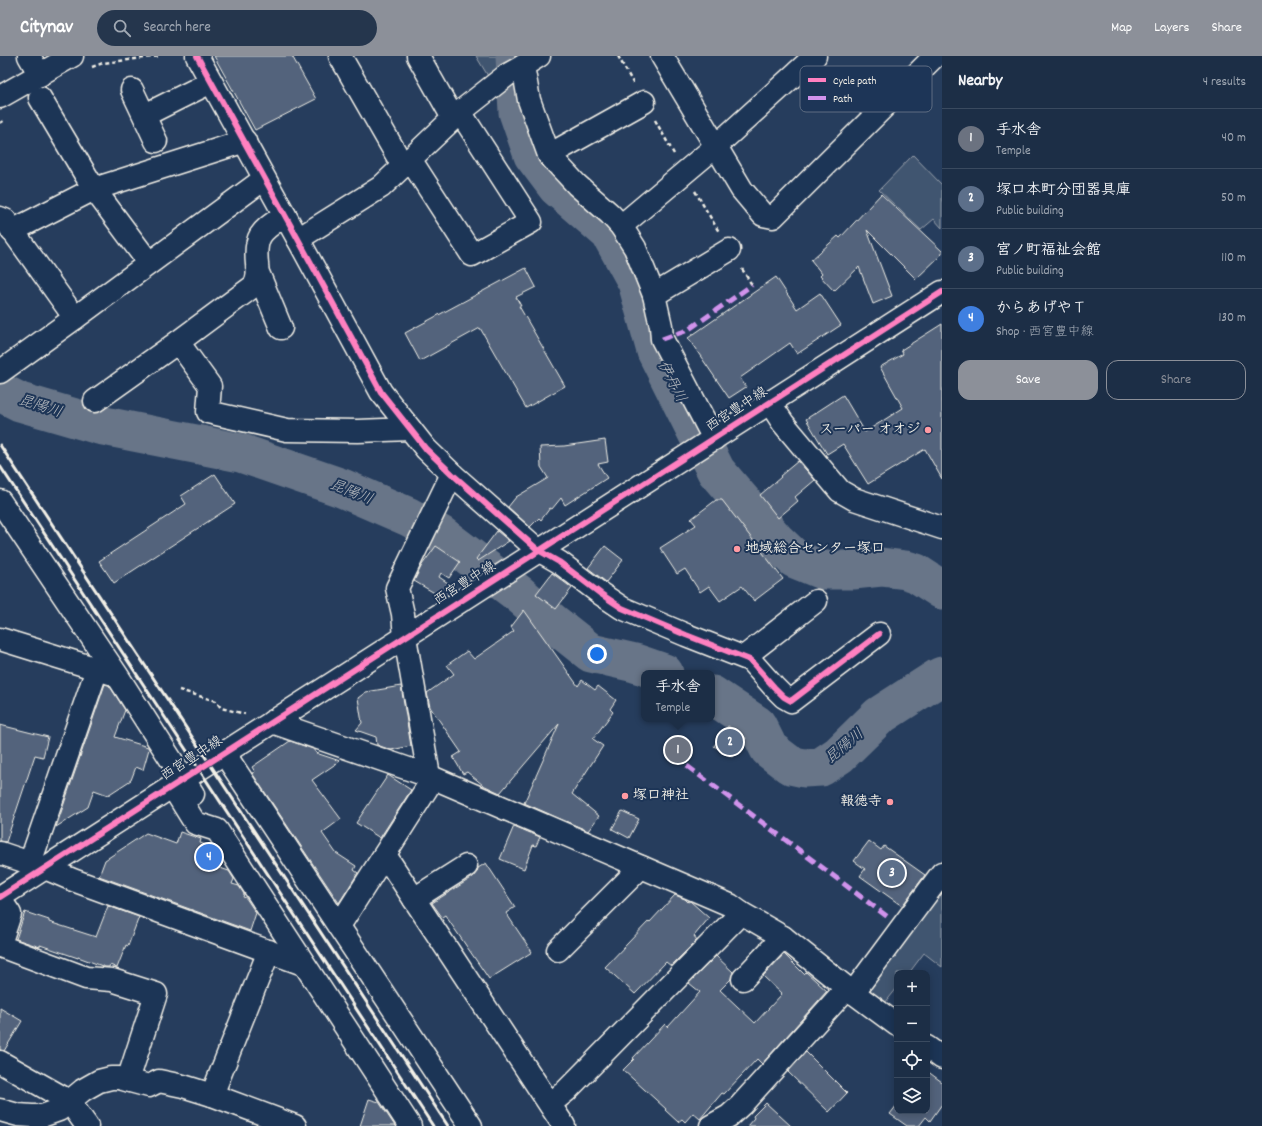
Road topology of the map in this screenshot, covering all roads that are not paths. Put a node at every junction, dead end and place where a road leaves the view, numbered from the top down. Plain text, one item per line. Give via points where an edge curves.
1 (29, 56) edge
2 (197, 56) edge
3 (340, 56) edge
4 (418, 56) edge
5 (662, 56) edge
6 (815, 56) edge
7 (935, 56) edge
8 (80, 62) edge
9 (523, 66) edge
10 (804, 66) edge
11 (925, 66) edge
12 (800, 70) edge
13 (40, 75) junction
14 (211, 82) junction
15 (132, 90) dead end
16 (0, 97) edge
17 (40, 98) dead end
18 (644, 102) dead end
19 (879, 112) edge
20 (145, 115) junction
21 (457, 115) junction
22 (156, 141) dead end
23 (244, 141) junction
24 (715, 147) junction
25 (549, 155) junction
26 (407, 162) junction
27 (264, 179) junction
28 (94, 189) junction
29 (285, 215) junction
30 (6, 224) edge
31 (622, 226) junction
32 (298, 238) junction
33 (729, 250) dead end
34 (149, 263) junction
35 (259, 275) junction
36 (942, 292) edge
37 (654, 295) junction
38 (75, 318) junction
39 (281, 328) dead end
40 (178, 342) junction
41 (0, 372) edge
42 (95, 401) dead end
43 (770, 403) junction
44 (410, 429) junction
45 (706, 444) junction
46 (452, 474) junction
47 (0, 501) edge
48 (942, 528) edge
49 (538, 550) junction
50 (816, 601) dead end
51 (879, 634) dead end
52 (405, 636) junction
53 (0, 639) edge
54 (744, 657) junction
55 (107, 672) junction
56 (272, 722) junction
57 (224, 753) junction
58 (428, 776) junction
59 (178, 783) junction
60 (0, 853) edge
61 (385, 855) junction
62 (37, 865) junction
63 (466, 866) dead end
64 (641, 867) junction
65 (942, 873) edge
66 (0, 898) edge
67 (414, 899) junction
68 (741, 913) junction
69 (339, 926) junction
70 (783, 937) junction
71 (0, 945) edge
72 (558, 950) dead end
73 (269, 951) junction
74 (303, 964) junction
75 (743, 979) dead end
76 (850, 990) junction
77 (894, 1023) edge
78 (930, 1049) edge
79 (942, 1058) edge
80 (0, 1062) edge
81 (128, 1080) junction
82 (212, 1094) junction
83 (70, 1101) junction
84 (550, 1104) junction
85 (0, 1110) edge
86 (87, 1126) edge
87 (296, 1126) edge
88 (410, 1126) edge
89 (471, 1126) edge
90 (564, 1126) edge
91 (712, 1126) edge

1 - 13 street
2 - 14 street
3 - 26 street
4 - 21 street
5 - 24 street
6 - 10 street
7 - 11 street
8 - 13 street
9 - 21 street
9 - 25 street via 528,100
12 - 24 street
13 - 16 street
14 - 20 street
14 - 23 street
15 - 20 street
17 - 28 street
18 - 25 street
19 - 24 street via 773,217 763,215 742,190
20 - 22 street
21 - 26 street
21 - 26 street via 531,222 472,255
23 - 27 street
23 - 28 street
24 - 31 street
25 - 31 street
26 - 32 street via 381,187
27 - 29 street
27 - 34 street
28 - 30 street
28 - 34 street
29 - 32 street
29 - 35 street via 260,234 256,244
30 - 38 street
31 - 37 street via 635,248
32 - 44 street via 381,392
33 - 37 street
34 - 38 street
35 - 39 street
35 - 40 street via 255,285
36 - 43 street, 西宮豊中線
37 - 45 street via 662,339
38 - 41 street
40 - 42 street
40 - 44 street via 210,386 208,412 287,430
43 - 45 street, 西宮豊中線
43 - 48 street via 783,423 840,491 854,499
44 - 46 street
45 - 49 street, 西宮豊中線
46 - 49 street
46 - 52 street via 397,588
47 - 55 street
49 - 52 street, 西宮豊中線
49 - 54 street via 559,562 622,608
50 - 54 street
51 - 54 street via 791,701 774,688 750,660
52 - 56 street, 西宮豊中線
52 - 58 street
53 - 55 street
55 - 59 street
55 - 62 street
56 - 57 street, 西宮豊中線
56 - 58 street
57 - 59 street, 西宮豊中線
57 - 69 street
58 - 61 street via 427,788
58 - 64 street
59 - 62 street, 西宮豊中線
59 - 74 street via 195,823 217,830
60 - 62 street
61 - 67 street
61 - 69 street
62 - 66 street, 西宮豊中線
62 - 73 street
63 - 67 street
64 - 68 street via 730,905
64 - 72 street
65 - 76 street
66 - 71 street via 10,914
67 - 84 street
68 - 70 street
68 - 84 street
69 - 89 street
70 - 75 street
70 - 76 street
71 - 81 street via 86,978 112,980 156,994
73 - 74 street
73 - 82 street
74 - 88 street
76 - 77 street
76 - 91 street via 741,1105
78 - 79 street
80 - 83 street
81 - 82 street via 149,1086 159,1081
81 - 83 street via 111,1078 99,1081
82 - 87 street
83 - 85 street via 59,1110 42,1116 18,1115
83 - 86 street
84 - 90 street

